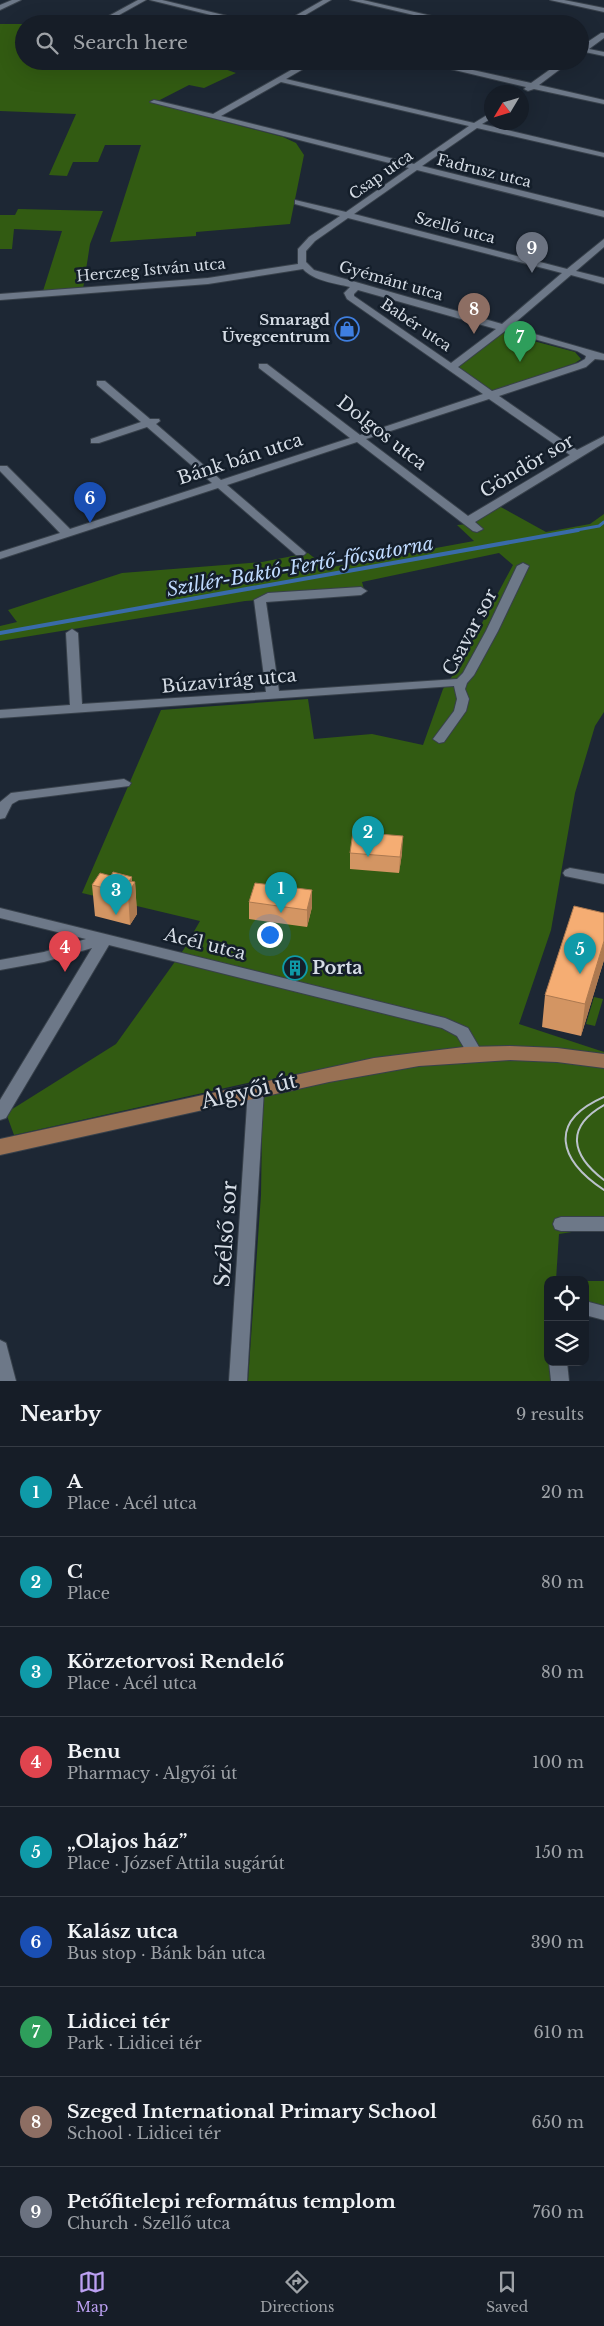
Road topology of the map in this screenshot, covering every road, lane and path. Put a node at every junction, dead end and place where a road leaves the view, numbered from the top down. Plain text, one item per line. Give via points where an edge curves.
1 (18, 0) edge
2 (143, 0) edge
3 (153, 0) edge
4 (328, 0) edge
5 (353, 0) edge
6 (553, 0) edge
7 (0, 8) edge
8 (604, 10) edge
9 (114, 15) edge
10 (218, 15) edge
11 (300, 15) edge
12 (422, 15) edge
13 (604, 35) edge
14 (589, 45) edge
15 (589, 51) edge
16 (604, 54) edge
17 (297, 70) edge
18 (461, 70) edge
19 (554, 70) edge
20 (280, 80) junction
21 (531, 86) junction
22 (154, 102) dead end
23 (604, 102) edge
24 (214, 118) junction
25 (484, 120) edge
26 (476, 125) junction
27 (300, 140) junction
28 (303, 149) dead end
29 (604, 155) edge
30 (415, 168) junction
31 (298, 202) dead end
32 (604, 214) edge
33 (349, 215) junction
34 (604, 242) edge
35 (303, 266) junction
36 (568, 272) junction
37 (604, 282) edge
38 (356, 287) junction
39 (0, 297) edge
40 (503, 328) junction
41 (591, 355) junction
42 (604, 357) edge
43 (263, 366) dead end
44 (452, 367) junction
45 (101, 383) dead end
46 (490, 395) junction
47 (153, 422) junction
48 (360, 438) junction
49 (604, 440) edge
50 (95, 441) dead end
51 (577, 455) junction
52 (3, 468) dead end
53 (220, 484) junction
54 (468, 522) junction
55 (477, 530) dead end
56 (68, 534) junction
57 (300, 553) dead end
58 (0, 556) edge
59 (524, 566) dead end
60 (361, 591) dead end
61 (72, 633) dead end
62 (460, 682) junction
63 (273, 694) junction
64 (76, 707) junction
65 (0, 714) edge
66 (439, 739) dead end
67 (124, 783) dead end
68 (0, 815) edge
69 (570, 873) dead end
70 (604, 879) edge
71 (0, 913) edge
72 (105, 939) junction
73 (0, 966) edge
74 (474, 1052) junction
75 (604, 1061) edge
76 (256, 1089) junction
77 (0, 1114) edge
78 (0, 1146) edge
79 (560, 1224) dead end
80 (604, 1224) edge
81 (589, 1309) edge
82 (604, 1313) edge
83 (0, 1348) edge
84 (558, 1366) edge
85 (7, 1381) edge
86 (238, 1381) edge
87 (560, 1381) edge

1 - 7 street
2 - 9 street
3 - 10 street
4 - 11 street
5 - 12 street
6 - 8 street
13 - 14 street
15 - 16 street
17 - 20 street
18 - 21 street
19 - 21 street
20 - 24 street
20 - 26 street
21 - 23 street
22 - 24 street, Fadrusz utca
24 - 27 street, Fadrusz utca
25 - 26 street, Csap utca
26 - 29 street
26 - 30 street, Csap utca
27 - 28 street via 298,142
27 - 30 street, Fadrusz utca
30 - 32 street, Fadrusz utca
30 - 33 street, Csap utca
31 - 33 street, Szellő utca
33 - 35 street, Csap utca via 304,246 300,254
33 - 36 street, Szellő utca
34 - 36 street
35 - 38 street, Gyémánt utca via 318,276
35 - 39 street, Herczeg István utca via 188,283
36 - 37 street, Szellő utca
36 - 40 street
38 - 40 street, Gyémánt utca
38 - 44 street, Babér utca via 349,293 350,297
40 - 41 street, Gyémánt utca via 580,349
40 - 44 street
41 - 42 street
41 - 46 street, Bánk bán utca via 590,360 582,365
43 - 48 street, Dolgos utca
44 - 46 street
45 - 47 street
46 - 48 street, Bánk bán utca
46 - 51 street
47 - 50 street
47 - 53 street
48 - 53 street, Bánk bán utca
48 - 54 street, Dolgos utca
49 - 51 street, Göndör sor
51 - 54 street, Göndör sor
52 - 56 street
53 - 56 street, Bánk bán utca
53 - 57 street
54 - 55 street, Dolgos utca
56 - 58 street, Bánk bán utca
59 - 62 street, Csavar sor via 468,675
60 - 63 street via 260,600
61 - 64 street
62 - 63 street, Búzavirág utca
62 - 66 street, Csavar sor via 463,699 460,711
63 - 64 street, Búzavirág utca
64 - 65 street, Búzavirág utca
67 - 68 street via 16,796 6,801
69 - 70 street
71 - 72 street, Acél utca
72 - 73 street
72 - 74 street, Acél utca via 429,1019 465,1032
72 - 77 street
74 - 75 main road, Algyői út
74 - 76 main road, Algyői út via 339,1071
76 - 78 main road, Algyői út
76 - 86 street, Szélső sor
79 - 80 street
81 - 82 street
83 - 85 street
84 - 87 street

